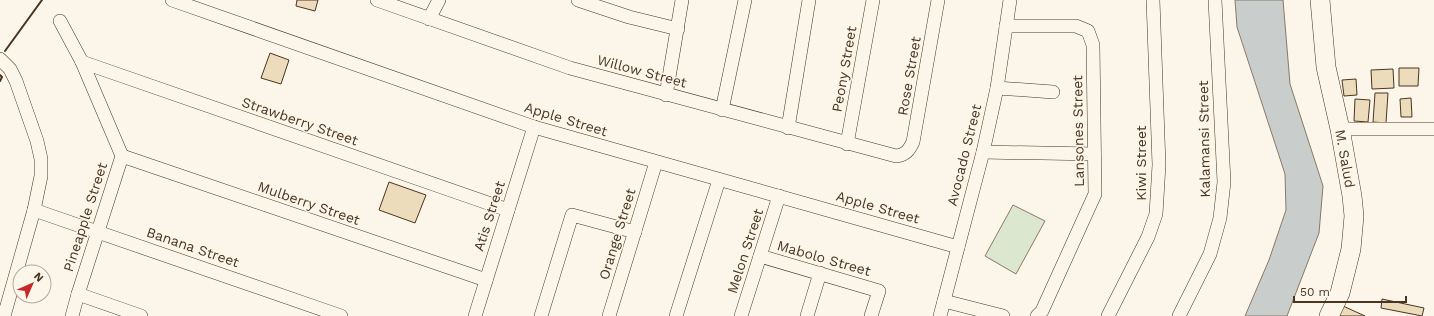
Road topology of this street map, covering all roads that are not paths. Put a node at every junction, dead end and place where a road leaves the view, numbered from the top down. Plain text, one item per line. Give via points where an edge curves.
1 (172, 0) edge
2 (377, 0) edge
3 (439, 0) edge
4 (578, 0) edge
5 (682, 0) edge
6 (745, 0) edge
7 (809, 0) edge
8 (873, 0) edge
9 (938, 0) edge
10 (1010, 0) edge
11 (1153, 0) edge
12 (1215, 0) edge
13 (1320, 0) edge
14 (429, 19) junction
15 (60, 21) dead end
16 (1006, 26) junction
17 (678, 29) junction
18 (0, 59) edge
19 (82, 62) junction
20 (997, 88) junction
21 (1053, 92) dead end
22 (666, 95) junction
23 (722, 110) junction
24 (534, 127) junction
25 (788, 128) junction
26 (1434, 128) edge
27 (1340, 129) junction
28 (847, 144) junction
29 (983, 152) junction
30 (1094, 154) junction
31 (903, 155) joint
32 (122, 156) junction
33 (656, 162) junction
34 (719, 180) junction
35 (779, 196) junction
36 (34, 210) junction
37 (508, 210) junction
38 (97, 231) junction
39 (635, 232) junction
40 (958, 247) junction
41 (760, 256) junction
42 (820, 273) junction
43 (486, 280) junction
44 (78, 294) junction
45 (944, 301) junction
46 (3, 314) edge
47 (72, 316) edge
48 (140, 316) edge
49 (341, 316) edge
50 (475, 316) edge
51 (541, 316) edge
52 (609, 316) edge
53 (676, 316) edge
54 (741, 316) edge
55 (807, 316) edge
56 (871, 316) edge
57 (940, 316) edge
58 (1003, 316) edge
59 (1037, 316) edge
60 (1108, 316) edge
61 (1179, 316) edge
62 (1330, 316) edge

1 - 24 street, Apple Street
2 - 14 street, Willow Street
3 - 14 street
4 - 17 street via 629,17
5 - 17 street
6 - 23 street
7 - 25 street
8 - 28 street, Peony Street
9 - 31 street, Rose Street via 913,142
10 - 16 street, Avocado Street
11 - 60 street, Kiwi Street via 1159,165 1156,214 1148,237
12 - 61 street, Kalamansi Street via 1224,182 1220,218 1210,254
13 - 27 street, M. Salud via 1326,67
14 - 22 street, Willow Street via 570,68
15 - 19 street, Pineapple Street
16 - 20 street, Avocado Street
16 - 30 street, Lansones Street via 1076,26 1088,30 1093,45
17 - 22 street
18 - 36 street via 10,68 16,81 37,141 41,176
19 - 32 street, Pineapple Street
19 - 37 street, Strawberry Street
20 - 21 street
20 - 29 street, Avocado Street
22 - 23 street, Willow Street
23 - 25 street, Willow Street
24 - 33 street, Apple Street
24 - 37 street, Atis Street
25 - 28 street, Willow Street
26 - 27 street
27 - 62 street, M. Salud via 1354,216 1351,250 1340,293
28 - 31 street, Willow Street via 896,156
29 - 30 street
29 - 40 street, Avocado Street
30 - 59 street, Lansones Street via 1095,194 1042,311
32 - 38 street, Pineapple Street
32 - 43 street, Mulberry Street
33 - 34 street, Apple Street
33 - 39 street, Orange Street
34 - 35 street, Apple Street
34 - 53 street
35 - 40 street, Apple Street
35 - 41 street, Melon Street
36 - 38 street, Banana Street
36 - 46 street
37 - 43 street, Atis Street
38 - 44 street, Pineapple Street
38 - 49 street, Banana Street
39 - 51 street via 572,215
39 - 52 street, Orange Street
40 - 45 street, Avocado Street
41 - 42 street, Mabolo Street
41 - 54 street, Melon Street
42 - 55 street
42 - 56 street, Mabolo Street via 879,291
43 - 50 street, Atis Street
44 - 47 street, Pineapple Street
44 - 48 street
45 - 57 street, Avocado Street
45 - 58 street

